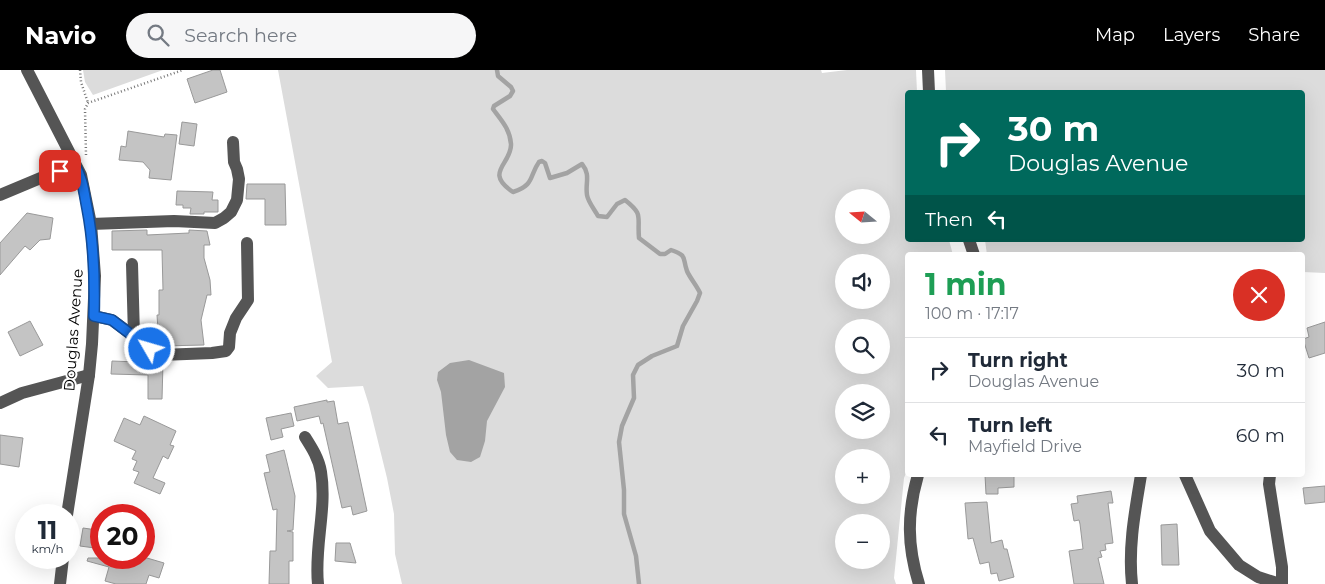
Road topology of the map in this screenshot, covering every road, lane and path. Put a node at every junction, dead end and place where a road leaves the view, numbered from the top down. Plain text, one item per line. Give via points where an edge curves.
1 (27, 70) edge
2 (80, 70) edge
3 (183, 70) edge
4 (928, 70) edge
5 (929, 90) edge
6 (88, 103) junction
7 (233, 142) dead end
8 (78, 170) junction
9 (0, 195) edge
10 (91, 224) junction
11 (247, 243) dead end
12 (132, 264) dead end
13 (94, 316) junction
14 (134, 336) junction
15 (89, 375) junction
16 (0, 403) edge
17 (305, 437) dead end
18 (918, 477) edge
19 (1141, 477) edge
20 (1186, 477) edge
21 (1270, 477) edge
22 (69, 504) edge
23 (62, 569) edge
24 (60, 584) edge
25 (318, 584) edge
26 (919, 584) edge
27 (1132, 584) edge
28 (1281, 584) edge

1 - 8 street, Douglas Avenue
2 - 6 path
3 - 6 path
4 - 5 street
6 - 8 path via 85,109 86,159
7 - 10 street via 239,179 237,200 224,218 215,223
8 - 9 street
8 - 10 street, Douglas Avenue
10 - 13 street, Douglas Avenue
11 - 14 street via 248,300 236,318 226,351 161,354
12 - 14 street
13 - 14 street via 112,320
13 - 15 street, Douglas Avenue
15 - 16 street via 22,393
15 - 22 street, Douglas Avenue
17 - 25 street via 321,471
18 - 26 street via 911,504 910,532 912,562
19 - 27 street via 1134,513
20 - 28 street via 1210,531 1239,565 1258,577
21 - 28 street via 1282,567
23 - 24 street

